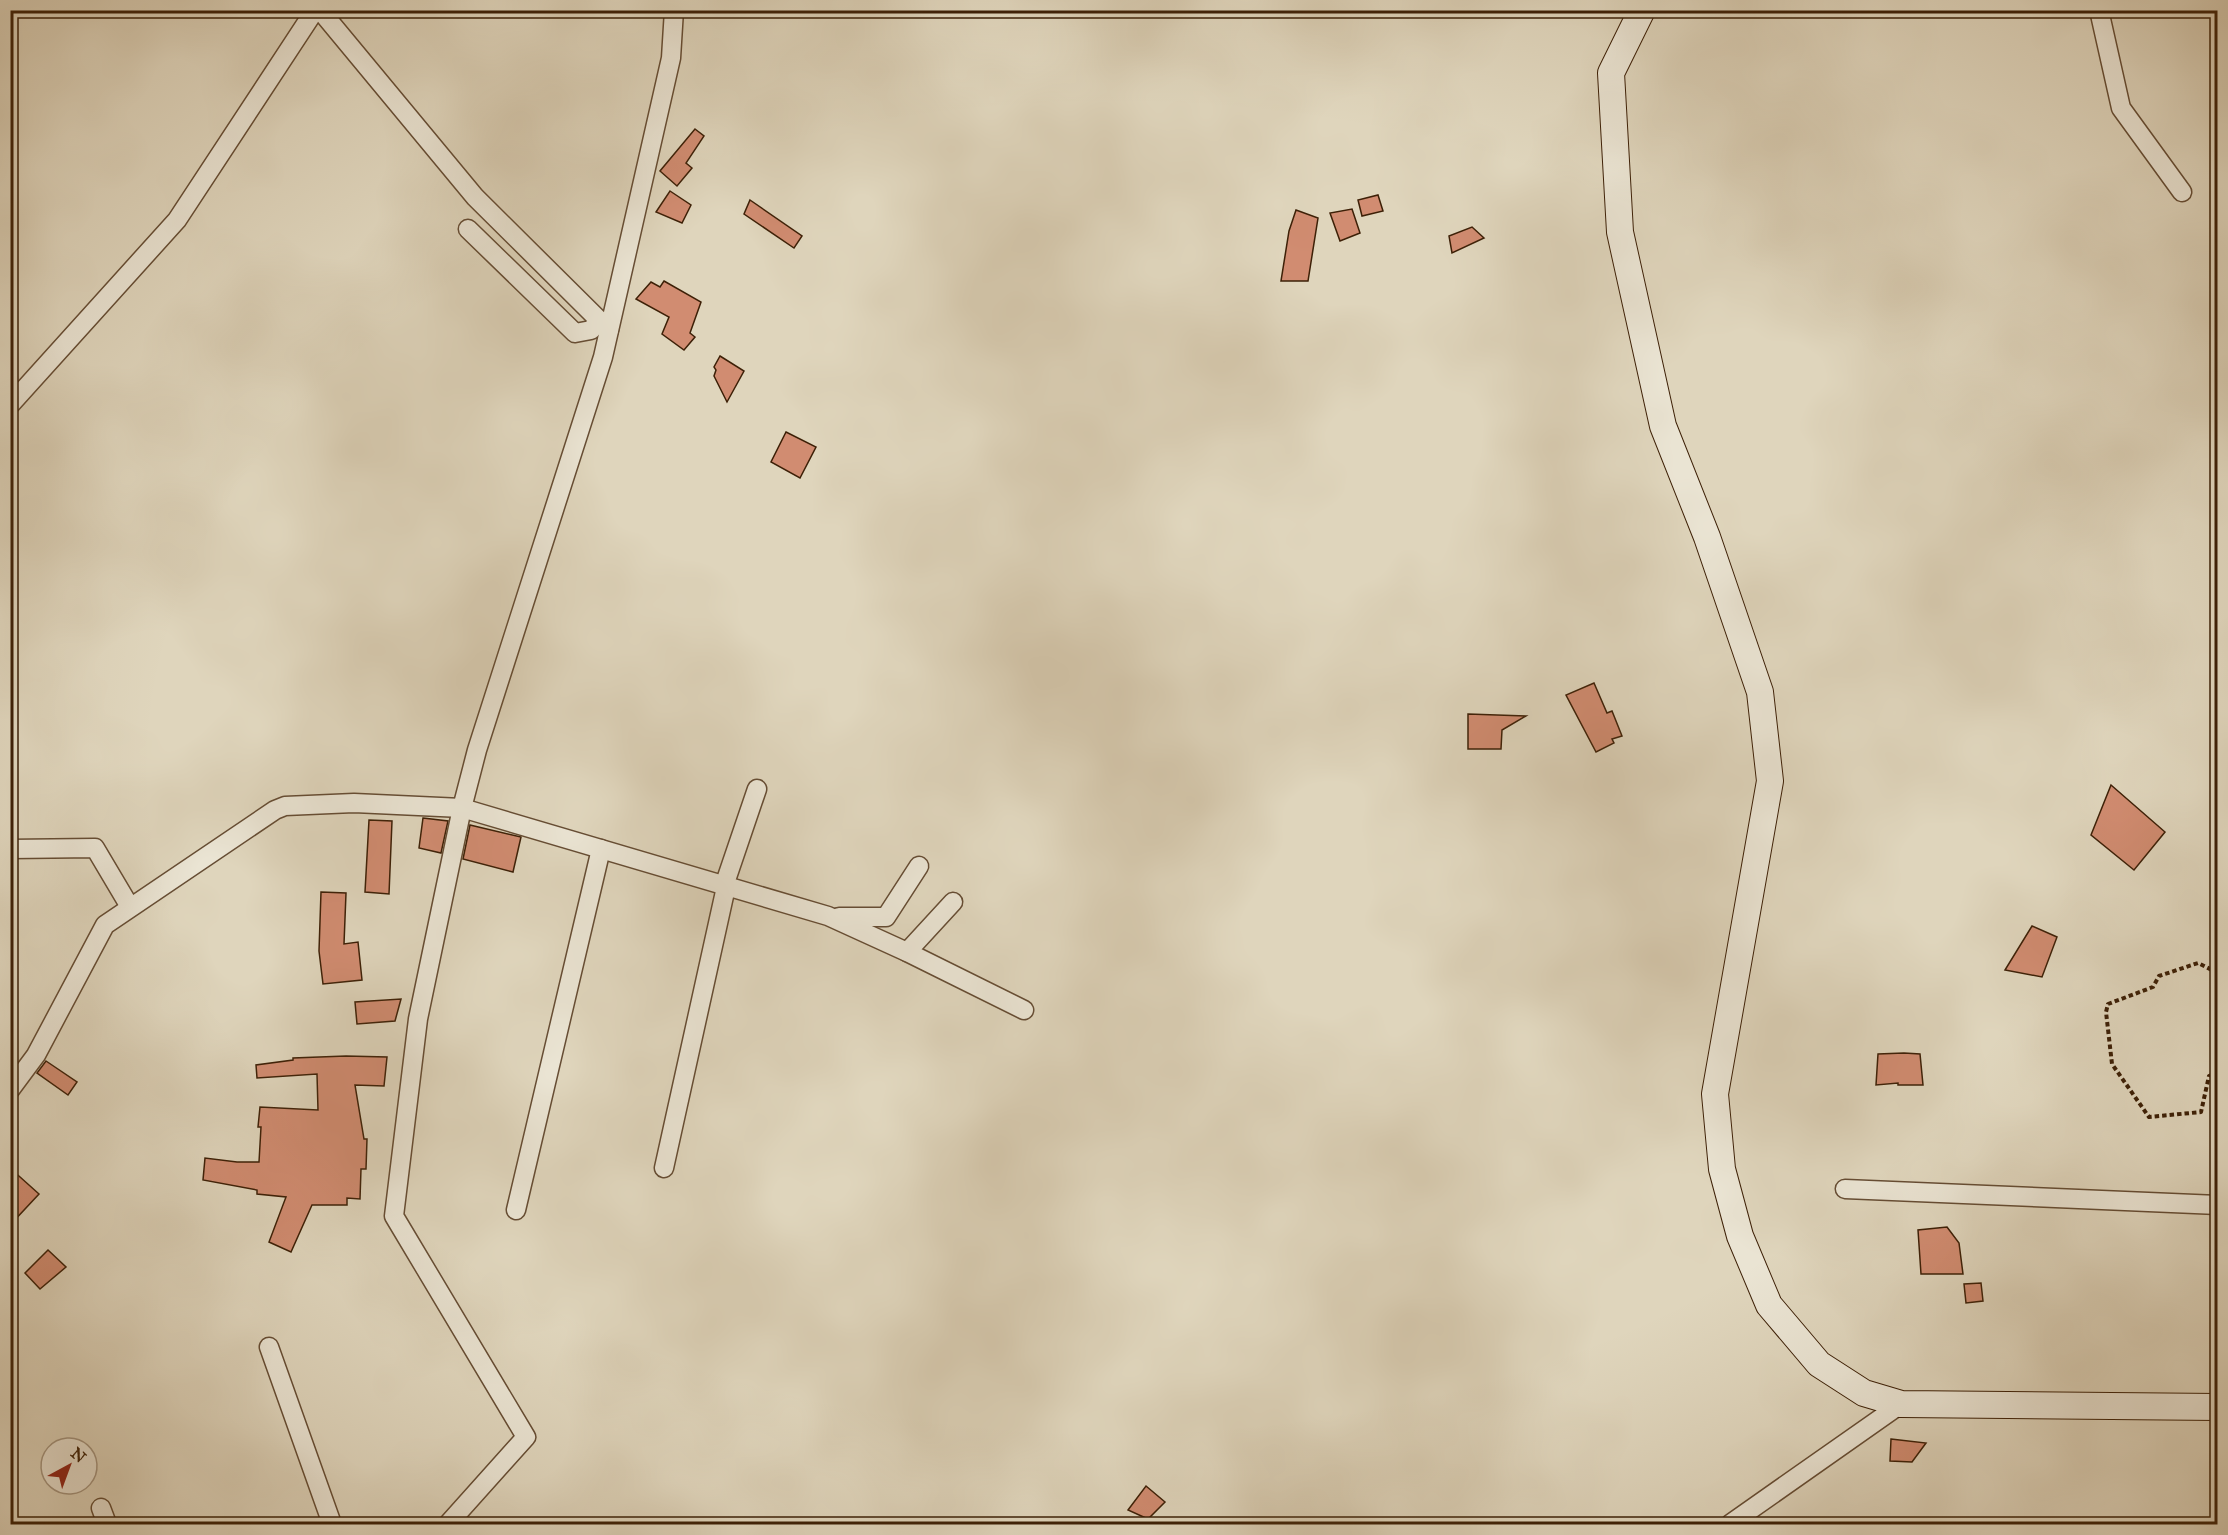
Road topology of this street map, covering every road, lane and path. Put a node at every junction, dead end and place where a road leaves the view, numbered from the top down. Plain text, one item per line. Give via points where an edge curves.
1 (315, 10) edge
2 (320, 10) edge
3 (674, 10) edge
4 (1642, 10) edge
5 (2099, 10) edge
6 (2182, 192) dead end
7 (468, 229) dead end
8 (604, 325) junction
9 (10, 405) edge
10 (757, 789) dead end
11 (462, 808) junction
12 (10, 849) edge
13 (601, 849) junction
14 (919, 866) dead end
15 (725, 886) junction
16 (953, 902) dead end
17 (130, 907) junction
18 (828, 916) junction
19 (907, 952) junction
20 (2217, 974) edge
21 (1024, 1010) dead end
22 (2217, 1072) edge
23 (10, 1090) edge
24 (664, 1167) dead end
25 (1845, 1189) dead end
26 (2217, 1205) edge
27 (516, 1210) dead end
28 (269, 1347) dead end
29 (1900, 1404) junction
30 (2217, 1407) edge
31 (332, 1524) edge
32 (448, 1524) edge
33 (1730, 1524) edge

1 - 9 street via 177,220
2 - 8 street via 475,197
3 - 8 street via 671,58
4 - 29 street via 1611,73 1620,232 1663,426 1707,537 1760,692 1770,781 1715,1094 1722,1169 1740,1236 1769,1305 1819,1364 1864,1392
5 - 6 street via 2121,108
7 - 8 street via 574,333
8 - 11 street via 603,357
10 - 15 street
11 - 13 street
11 - 17 street via 354,802 280,807
11 - 32 street via 418,1019 394,1216 526,1437
12 - 17 street via 95,848
13 - 15 street
13 - 27 street
14 - 18 street via 886,917
15 - 18 street
15 - 24 street
16 - 19 street
17 - 23 street via 105,925 36,1055
18 - 19 street
19 - 21 street
20 - 22 path via 2198,963 2159,976 2153,987 2108,1004 2106,1012 2112,1064 2149,1117 2201,1112 2209,1076
25 - 26 street
28 - 31 street
29 - 30 street
29 - 33 street

